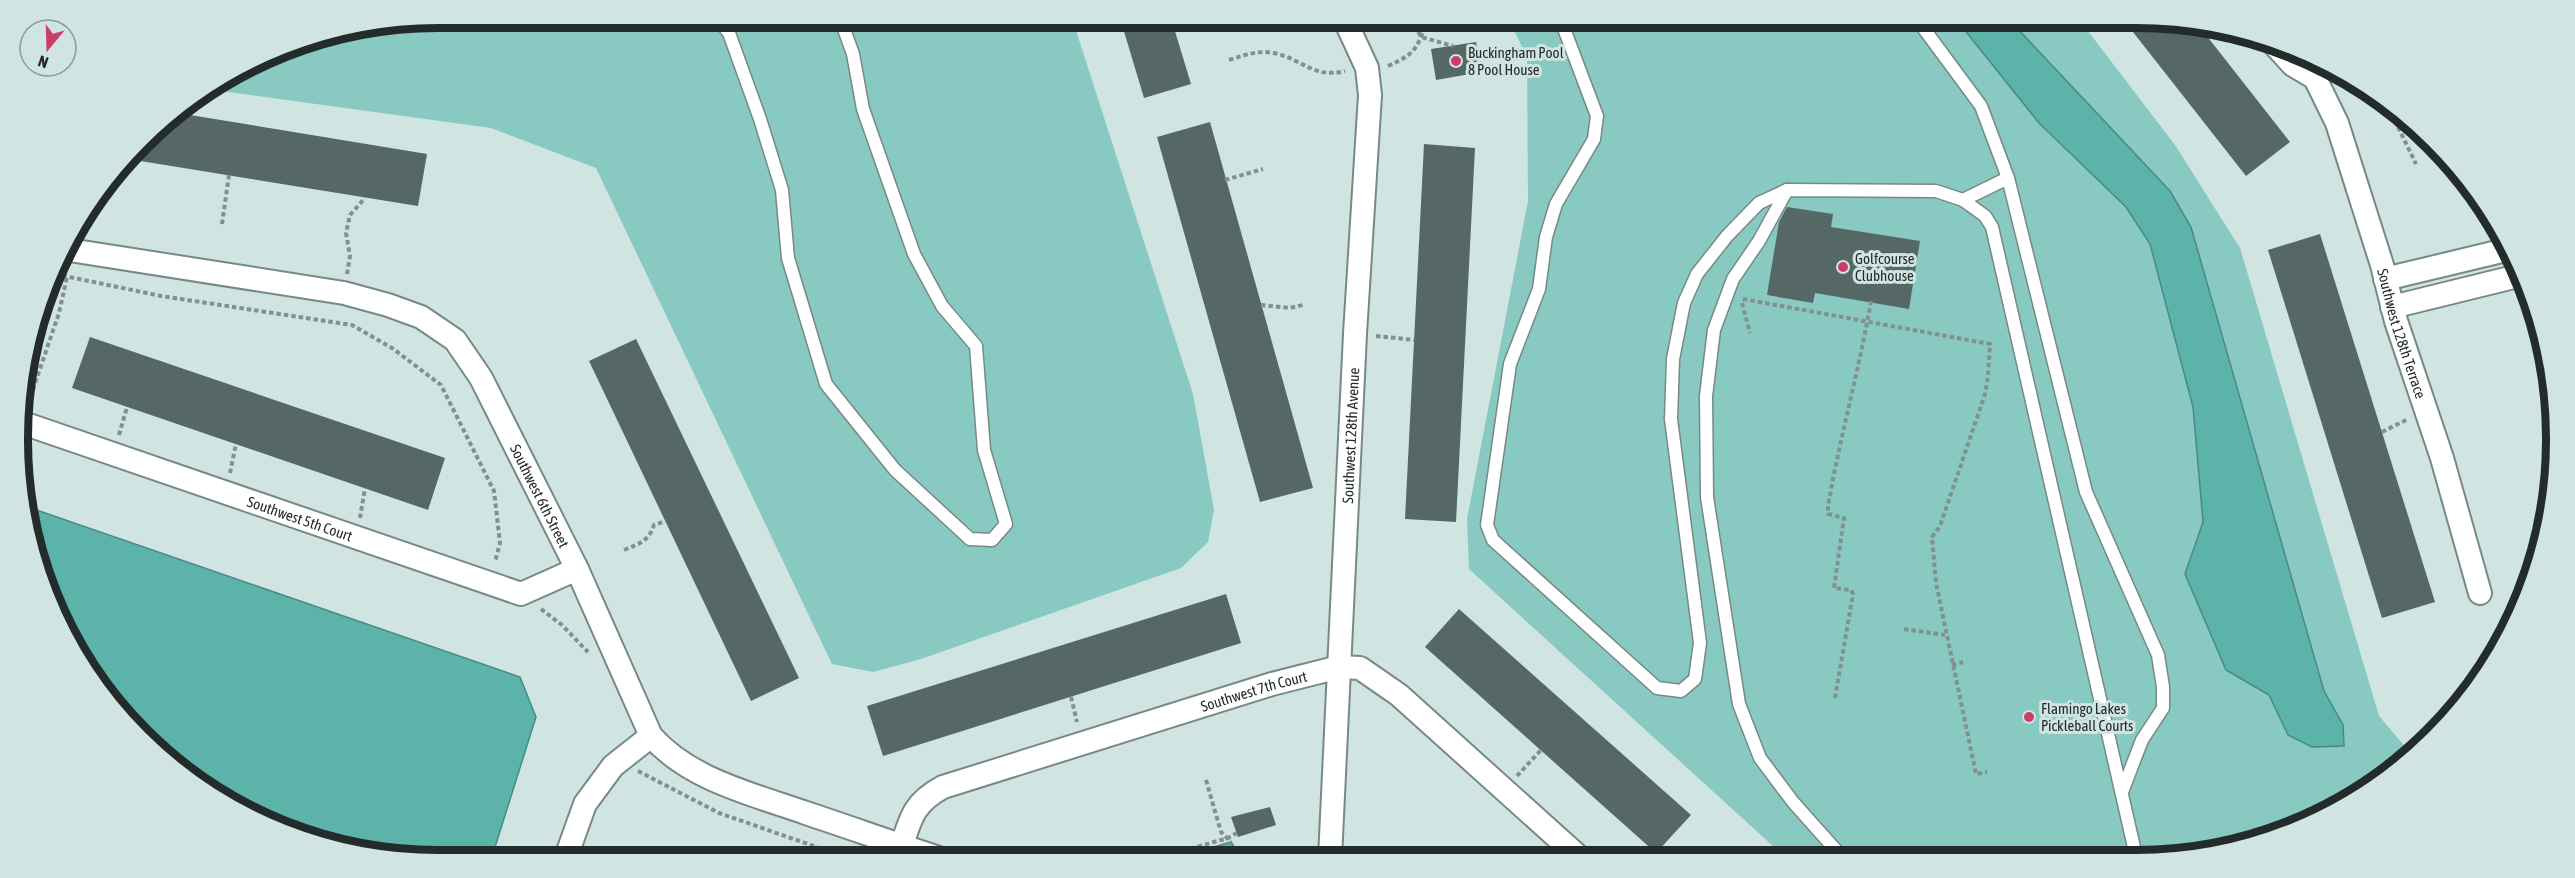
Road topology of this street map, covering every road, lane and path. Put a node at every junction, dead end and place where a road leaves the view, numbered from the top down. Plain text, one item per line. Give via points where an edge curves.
1 (725, 28) edge
2 (844, 28) edge
3 (1349, 28) edge
4 (1417, 28) edge
5 (1424, 28) edge
6 (1564, 28) edge
7 (1923, 28) edge
8 (1421, 37) junction
9 (1453, 46) dead end
10 (2286, 57) edge
11 (1229, 60) dead end
12 (1368, 68) junction
13 (2312, 68) edge
14 (2317, 70) edge
15 (2395, 120) edge
16 (2416, 164) dead end
17 (1263, 169) dead end
18 (229, 176) dead end
19 (2008, 178) junction
20 (1225, 180) dead end
21 (1787, 190) junction
22 (365, 198) dead end
23 (1964, 200) junction
24 (222, 224) dead end
25 (74, 251) edge
26 (2501, 251) edge
27 (67, 265) edge
28 (63, 276) edge
29 (67, 277) junction
30 (2513, 277) edge
31 (2385, 279) junction
32 (344, 293) junction
33 (1742, 298) dead end
34 (1871, 301) dead end
35 (1261, 305) dead end
36 (1303, 305) dead end
37 (2392, 307) junction
38 (1868, 321) junction
39 (339, 324) junction
40 (1355, 334) junction
41 (1414, 340) dead end
42 (31, 393) edge
43 (127, 407) dead end
44 (2427, 411) junction
45 (29, 425) edge
46 (2382, 432) dead end
47 (113, 454) junction
48 (365, 488) dead end
49 (666, 521) dead end
50 (355, 536) junction
51 (624, 550) dead end
52 (577, 569) junction
53 (489, 583) junction
54 (2480, 593) dead end
55 (1904, 629) dead end
56 (1945, 635) junction
57 (1963, 662) dead end
58 (1952, 664) junction
59 (1339, 667) junction
60 (1835, 698) dead end
61 (651, 736) junction
62 (1541, 750) dead end
63 (1987, 772) dead end
64 (1206, 780) dead end
65 (1506, 791) junction
66 (2122, 794) junction
67 (1237, 833) dead end
68 (1229, 840) junction
69 (902, 845) junction
70 (569, 850) edge
71 (916, 850) edge
72 (1193, 850) edge
73 (1330, 850) edge
74 (1571, 850) edge
75 (1836, 850) edge
76 (2135, 850) edge

1 - 2 lane via 782,190 788,258 826,384 895,470 970,539 992,540 1006,524 984,450 976,346 942,306 914,254 863,109 853,54
3 - 12 street, Southwest 128th Avenue
4 - 8 path
5 - 8 path
6 - 21 lane via 1597,116 1594,139 1556,204 1546,237 1539,289 1510,364 1487,525 1493,540 1657,688 1681,691 1695,679 1700,643 1671,419 1673,359 1684,303 1697,274 1727,236 1759,203
7 - 19 lane via 1981,106
8 - 9 path
8 - 12 path via 1418,47 1407,57 1382,68
10 - 13 street, Southwest 128th Terrace via 2293,65
11 - 12 path via 1257,51 1332,75
12 - 40 street, Southwest 128th Avenue via 1370,95
14 - 31 street, Southwest 128th Terrace via 2337,123
15 - 16 path
17 - 20 path
18 - 24 path
19 - 23 lane
19 - 66 lane via 2086,492 2158,655 2163,708 2142,740
21 - 23 lane via 1936,191
21 - 75 lane via 1733,279 1713,330 1706,396 1707,497 1739,704 1760,759
22 - 32 path via 350,215 346,233 350,255
23 - 66 lane via 1985,216 1998,246
25 - 32 street, Southwest 6th Street
26 - 31 street
27 - 29 path
28 - 29 path
29 - 39 path
29 - 42 path
30 - 37 street
31 - 37 street, Southwest 128th Terrace
32 - 39 path
32 - 52 street, Southwest 6th Street via 421,317 455,340 481,378
33 - 38 path
34 - 38 path
35 - 36 path
37 - 44 street, Southwest 128th Terrace
38 - 56 path via 1990,344 1985,394 1940,526 1932,537 1935,583
38 - 60 path via 1828,506 1828,514 1844,518 1834,588 1851,590 1853,594
39 - 53 path via 352,325 393,348 441,385 494,491 500,543
40 - 41 path
40 - 59 street, Southwest 128th Avenue
43 - 47 path
44 - 46 path
44 - 54 street, Southwest 128th Terrace
45 - 47 street, Southwest 5th Court
47 - 50 street, Southwest 5th Court
48 - 50 path via 364,508
49 - 51 path via 654,525 651,536 643,542
50 - 53 street, Southwest 5th Court
52 - 53 street, Southwest 5th Court via 521,594
52 - 61 street, Southwest 6th Street
55 - 56 path
56 - 58 path
57 - 58 path
58 - 63 path via 1976,774
59 - 65 street, Southwest 7th Court via 1360,668 1399,695
59 - 69 street, Southwest 7th Court via 943,787 929,795 911,816
59 - 73 street, Southwest 128th Avenue
61 - 69 street, Southwest 6th Street via 668,755 701,774
61 - 70 street via 613,766 585,804
62 - 65 path
64 - 68 path via 1221,832
65 - 74 street, Southwest 7th Court
66 - 76 lane
67 - 68 path
68 - 72 path
69 - 71 street, Southwest 6th Street

